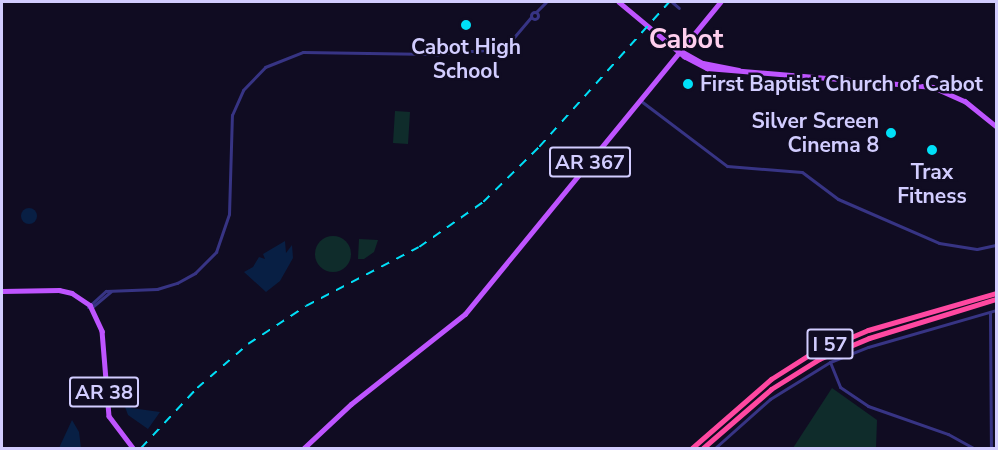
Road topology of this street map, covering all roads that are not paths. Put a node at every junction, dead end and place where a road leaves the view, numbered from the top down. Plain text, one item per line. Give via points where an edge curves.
1 (546, 2) edge
2 (619, 2) edge
3 (672, 2) edge
4 (720, 2) edge
5 (679, 8) dead end
6 (681, 51) junction
7 (641, 101) junction
8 (996, 126) edge
9 (996, 245) edge
10 (113, 290) junction
11 (2, 291) edge
12 (996, 292) edge
13 (996, 299) edge
14 (91, 306) junction
15 (996, 310) edge
16 (990, 312) junction
17 (830, 362) junction
18 (133, 448) edge
19 (304, 448) edge
20 (692, 448) edge
21 (703, 448) edge
22 (715, 448) edge
23 (973, 448) edge
24 (991, 448) edge

1 - 10 street via 500,50 303,52 266,67 243,90 234,108 230,129 229,214 216,252 195,273 177,283 157,289
2 - 6 main road
3 - 5 street
4 - 6 main road, AR 367
6 - 7 main road, AR 367
6 - 8 main road via 704,63 746,72 933,87 965,101
7 - 9 street via 727,166 802,172 838,199 939,243 968,248
7 - 19 main road, AR 367 via 465,314 351,404
10 - 14 street
10 - 14 street via 99,296
11 - 14 main road via 52,291
12 - 20 highway, I 57 via 868,330 817,351 771,379
13 - 21 highway, I 57 via 868,338 819,359 771,389
14 - 18 main road, AR 38 via 101,335 105,402 115,428
15 - 16 street
16 - 17 street via 868,346
16 - 24 street
17 - 22 street via 770,399
17 - 23 street via 840,387 868,406 948,434

